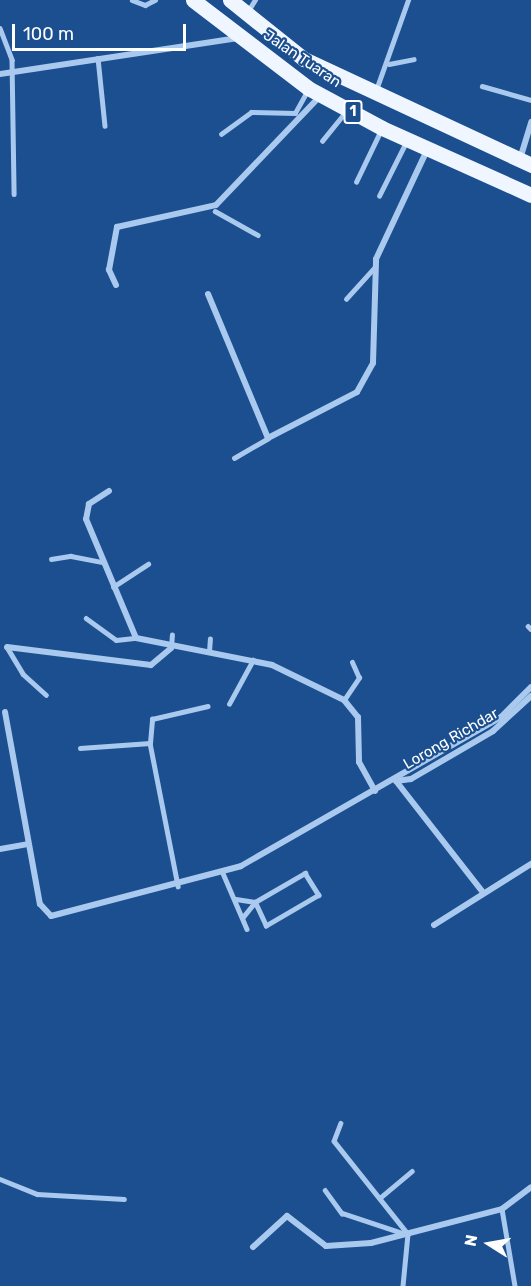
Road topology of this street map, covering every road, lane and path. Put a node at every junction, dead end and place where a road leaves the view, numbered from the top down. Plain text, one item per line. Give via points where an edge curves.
1 (132, 0) edge
2 (155, 0) edge
3 (193, 0) edge
4 (230, 0) edge
5 (255, 0) edge
6 (408, 0) edge
7 (246, 14) junction
8 (0, 28) edge
9 (239, 38) junction
10 (98, 58) junction
11 (414, 59) dead end
12 (389, 64) junction
13 (8, 72) junction
14 (0, 74) edge
15 (482, 86) dead end
16 (315, 91) junction
17 (373, 95) junction
18 (531, 100) edge
19 (347, 109) junction
20 (531, 124) edge
21 (105, 126) dead end
22 (382, 128) junction
23 (221, 134) dead end
24 (407, 140) junction
25 (322, 141) dead end
26 (429, 148) junction
27 (526, 162) edge
28 (356, 182) dead end
29 (14, 194) dead end
30 (531, 195) edge
31 (379, 196) dead end
32 (214, 209) junction
33 (215, 219) dead end
34 (258, 235) dead end
35 (374, 268) junction
36 (116, 285) dead end
37 (208, 294) dead end
38 (346, 299) dead end
39 (268, 438) junction
40 (234, 458) dead end
41 (109, 491) dead end
42 (51, 560) dead end
43 (103, 562) junction
44 (148, 564) dead end
45 (113, 587) junction
46 (86, 618) dead end
47 (172, 635) dead end
48 (136, 638) junction
49 (210, 639) dead end
50 (7, 646) joint
51 (171, 648) junction
52 (209, 652) junction
53 (253, 660) junction
54 (352, 662) dead end
55 (531, 687) edge
56 (46, 694) dead end
57 (531, 696) edge
58 (344, 700) junction
59 (229, 704) dead end
60 (208, 706) dead end
61 (5, 712) dead end
62 (150, 743) junction
63 (80, 748) dead end
64 (396, 781) junction
65 (375, 791) junction
66 (28, 844) junction
67 (0, 849) edge
68 (531, 864) edge
69 (222, 872) junction
70 (178, 886) junction
71 (482, 891) junction
72 (236, 899) junction
73 (255, 902) junction
74 (243, 917) junction
75 (434, 925) dead end
76 (247, 929) dead end
77 (341, 1124) dead end
78 (412, 1171) dead end
79 (0, 1179) edge
80 (531, 1187) edge
81 (325, 1190) dead end
82 (381, 1197) junction
83 (124, 1199) dead end
84 (502, 1209) junction
85 (408, 1234) junction
86 (253, 1247) dead end
87 (403, 1286) edge
88 (515, 1286) edge

1 - 2 lane via 145,5
3 - 9 main road, Jalan Tuaran / 1
4 - 7 main road, Jalan Tuaran / 1
5 - 7 lane
6 - 12 lane
7 - 17 main road, Jalan Tuaran / 1 via 304,59
8 - 13 lane via 12,60
9 - 10 street
9 - 16 main road, Jalan Tuaran / 1
10 - 13 street
10 - 21 lane
11 - 12 lane
12 - 17 lane
13 - 14 street
13 - 29 lane via 14,94
15 - 18 lane
16 - 19 main road, Jalan Tuaran / 1
16 - 23 lane via 296,113 251,112
16 - 32 street
17 - 27 main road, Jalan Tuaran / 1
19 - 22 main road, Jalan Tuaran / 1
19 - 25 lane
20 - 27 street
22 - 24 main road, Jalan Tuaran / 1
22 - 28 lane
24 - 26 main road, Jalan Tuaran / 1
24 - 31 lane
26 - 30 main road, Jalan Tuaran / 1
26 - 35 street
32 - 33 lane
32 - 34 lane
32 - 36 street via 117,227 109,270
35 - 38 lane
35 - 39 street via 373,363 366,384
37 - 39 street
39 - 40 lane
41 - 43 street via 84,509
42 - 43 lane via 71,556
43 - 45 street
44 - 45 lane
45 - 48 street
46 - 48 lane via 116,640
47 - 51 lane
48 - 51 street
49 - 52 lane
50 - 51 street via 151,664
50 - 56 lane via 23,674
51 - 52 street
52 - 53 street
53 - 58 street
53 - 59 lane
54 - 58 lane via 359,678
55 - 64 street, Lorong Richdar via 501,717
57 - 64 street, Lorong Richdar via 500,726 411,779
58 - 65 street via 358,717 359,762
60 - 62 lane via 152,719
61 - 66 street
62 - 63 lane
62 - 70 lane
64 - 65 street
64 - 71 street
65 - 69 street
66 - 67 street
66 - 70 street via 44,914
68 - 71 street
69 - 70 street
69 - 72 lane
71 - 75 street
72 - 73 lane
72 - 74 lane
73 - 73 lane via 266,926 319,895 305,873
73 - 74 lane
74 - 76 lane
77 - 82 lane via 334,1141
78 - 82 lane
79 - 83 lane via 37,1194
80 - 84 street
81 - 85 lane via 342,1213
82 - 85 lane
84 - 85 street
84 - 88 lane
85 - 86 street via 326,1246 290,1216
85 - 87 lane

